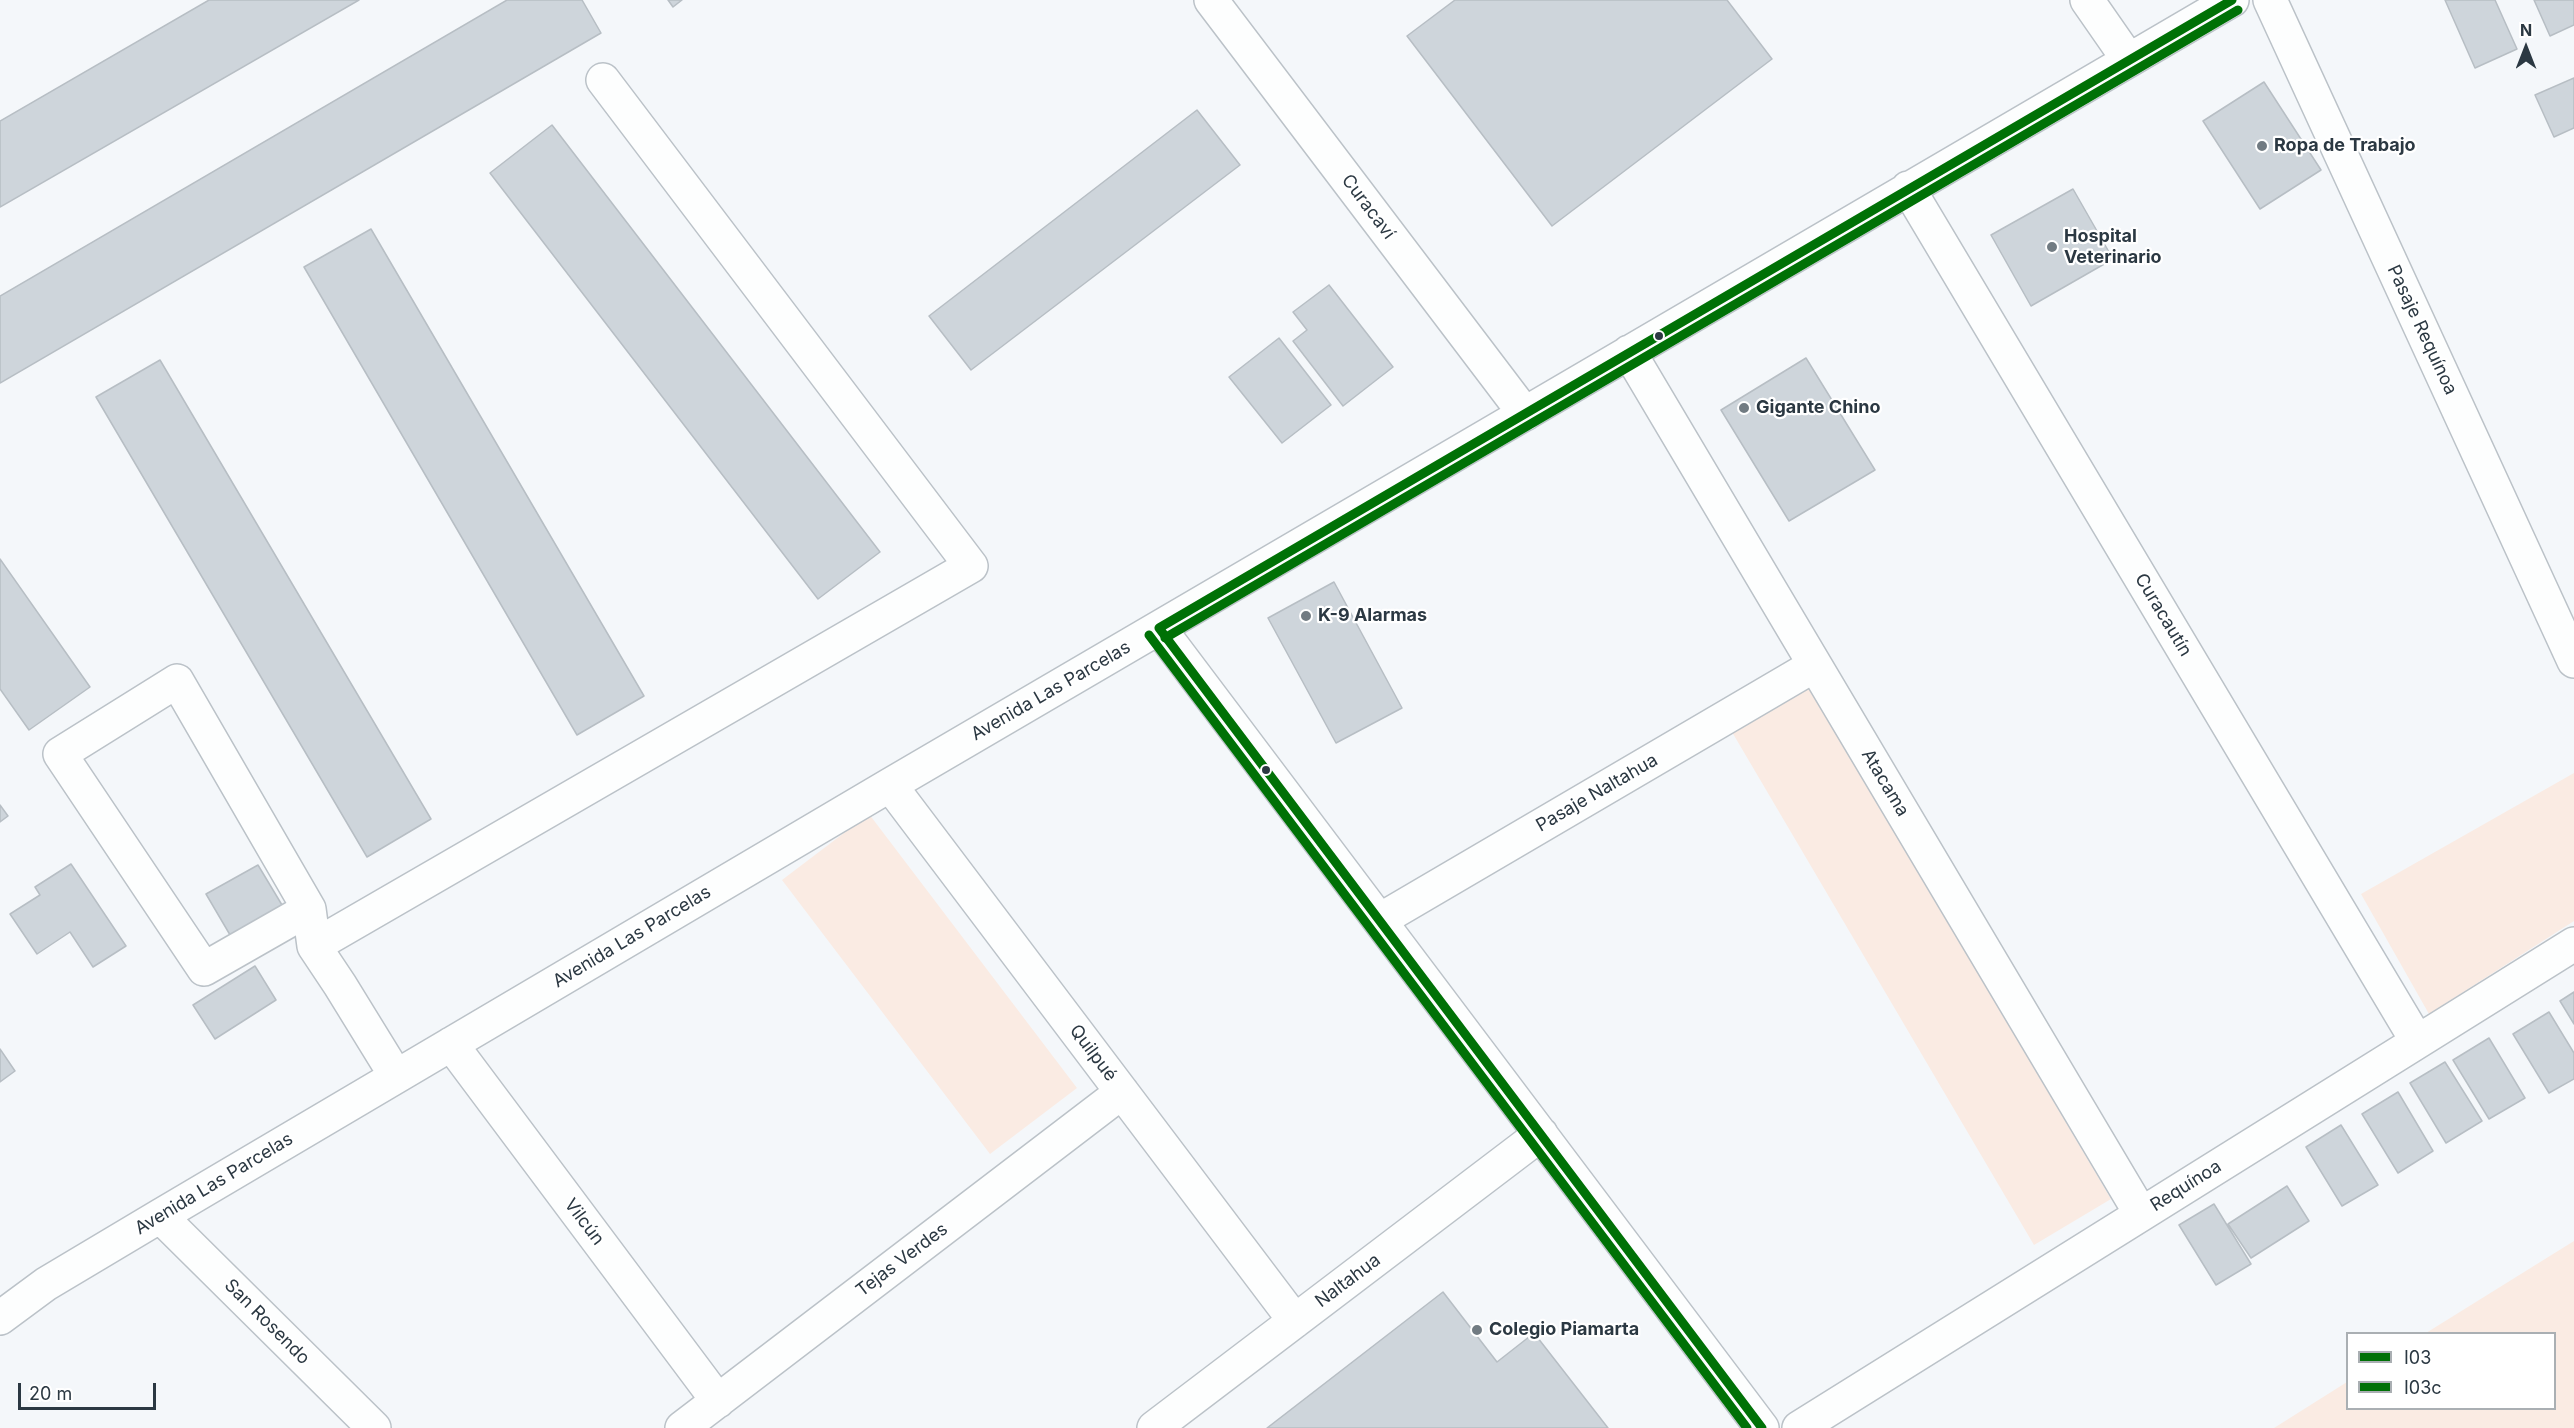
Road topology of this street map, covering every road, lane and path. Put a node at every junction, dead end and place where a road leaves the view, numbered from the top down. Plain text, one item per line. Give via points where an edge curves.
1 (1211, 0) edge
2 (2086, 0) edge
3 (2232, 0) edge
4 (2270, 0) edge
5 (2128, 58) junction
6 (603, 80) dead end
7 (1908, 188) junction
8 (1629, 352) junction
9 (1525, 414) junction
10 (1159, 627) junction
11 (2574, 661) edge
12 (1815, 665) junction
13 (890, 785) junction
14 (309, 909) junction
15 (1380, 920) junction
16 (2574, 944) edge
17 (314, 946) junction
18 (2417, 1041) junction
19 (451, 1044) junction
20 (396, 1076) junction
21 (1122, 1092) junction
22 (1541, 1134) junction
23 (2141, 1214) junction
24 (160, 1216) junction
25 (0, 1318) edge
26 (1295, 1321) junction
27 (718, 1401) junction
28 (374, 1428) edge
29 (682, 1428) edge
30 (1154, 1428) edge
31 (1762, 1428) edge
32 (1799, 1428) edge

1 - 9 street, Curacaví
2 - 5 street
3 - 5 street, Avenida Las Parcelas
4 - 11 street, Pasaje Requínoa
5 - 7 street, Avenida Las Parcelas
6 - 17 street via 971,566
7 - 8 street, Avenida Las Parcelas
7 - 18 street, Curacautín
8 - 9 street, Avenida Las Parcelas
8 - 12 street, Atacama
9 - 10 street, Avenida Las Parcelas
10 - 13 street, Avenida Las Parcelas
10 - 15 street
12 - 15 street, Pasaje Naltahua
12 - 23 street, Atacama
13 - 19 street, Avenida Las Parcelas
13 - 21 street, Quilpué
14 - 14 street via 177,681 60,754 204,969
14 - 17 street
15 - 22 street
16 - 18 street, Requínoa
17 - 20 street
18 - 23 street, Requínoa
19 - 20 street, Avenida Las Parcelas
19 - 27 street, Vilcún
20 - 24 street, Avenida Las Parcelas
21 - 26 street, Quilpué
21 - 27 street, Tejas Verdes
22 - 26 street, Naltahua
22 - 31 street
23 - 32 street, Requínoa
24 - 25 street, Avenida Las Parcelas via 46,1284
24 - 28 street, San Rosendo
26 - 30 street, Naltahua
27 - 29 street, Tejas Verdes

